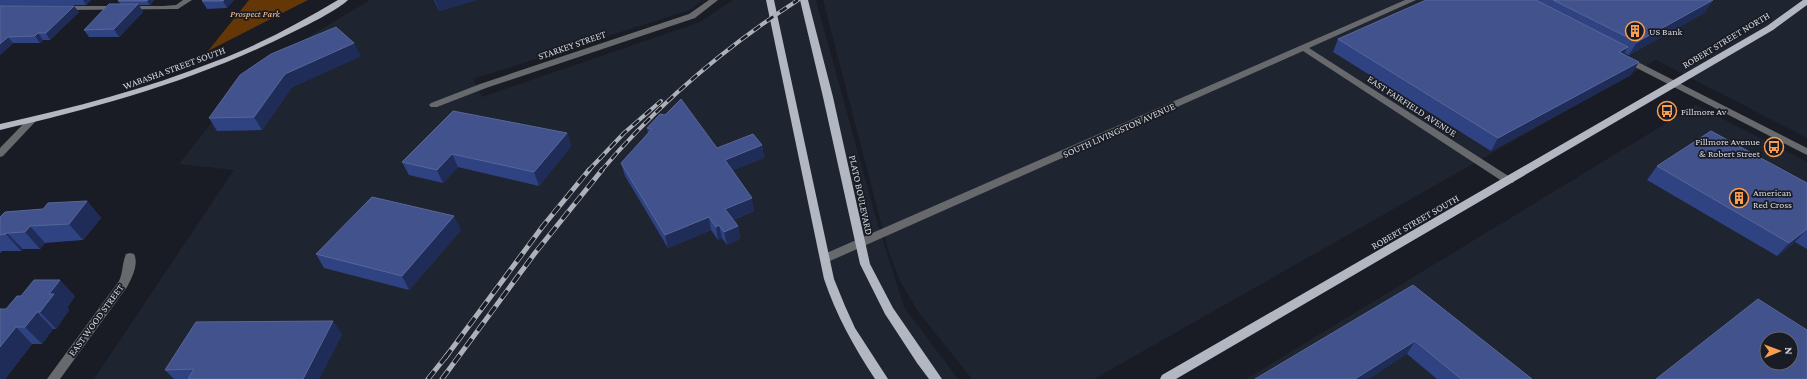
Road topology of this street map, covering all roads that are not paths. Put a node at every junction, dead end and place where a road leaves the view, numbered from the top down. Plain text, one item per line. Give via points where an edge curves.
1 (188, 0) edge
2 (344, 0) edge
3 (714, 0) edge
4 (770, 0) edge
5 (804, 0) edge
6 (1412, 0) edge
7 (1807, 1) edge
8 (54, 8) edge
9 (1303, 48) junction
10 (1615, 53) edge
11 (1675, 84) junction
12 (434, 105) dead end
13 (32, 120) junction
14 (0, 127) edge
15 (1807, 152) edge
16 (0, 154) edge
17 (1509, 182) junction
18 (860, 243) junction
19 (130, 257) dead end
20 (826, 258) junction
21 (53, 379) edge
22 (882, 379) edge
23 (936, 379) edge
24 (1166, 379) edge

1 - 8 street via 178,7 163,8
2 - 13 main road, WABASHA STREET SOUTH via 275,38 197,73 136,94
3 - 12 street, STARKEY STREET via 692,16
4 - 20 main road
5 - 18 main road, PLATO BOULEVARD
6 - 9 street, SOUTH LIVINGSTON AVENUE
7 - 11 main road, ROBERT STREET NORTH via 1770,28
9 - 17 street, EAST FAIRFIELD AVENUE
9 - 18 street, SOUTH LIVINGSTON AVENUE
10 - 11 street
11 - 15 street
11 - 17 main road, ROBERT STREET SOUTH
13 - 14 main road, WABASHA STREET SOUTH
13 - 16 street
17 - 24 main road, ROBERT STREET SOUTH
18 - 20 street, SOUTH LIVINGSTON AVENUE
18 - 23 main road, PLATO BOULEVARD via 865,264 885,305
19 - 21 street, EAST WOOD STREET via 128,274 123,284
20 - 22 main road via 837,305 862,350

